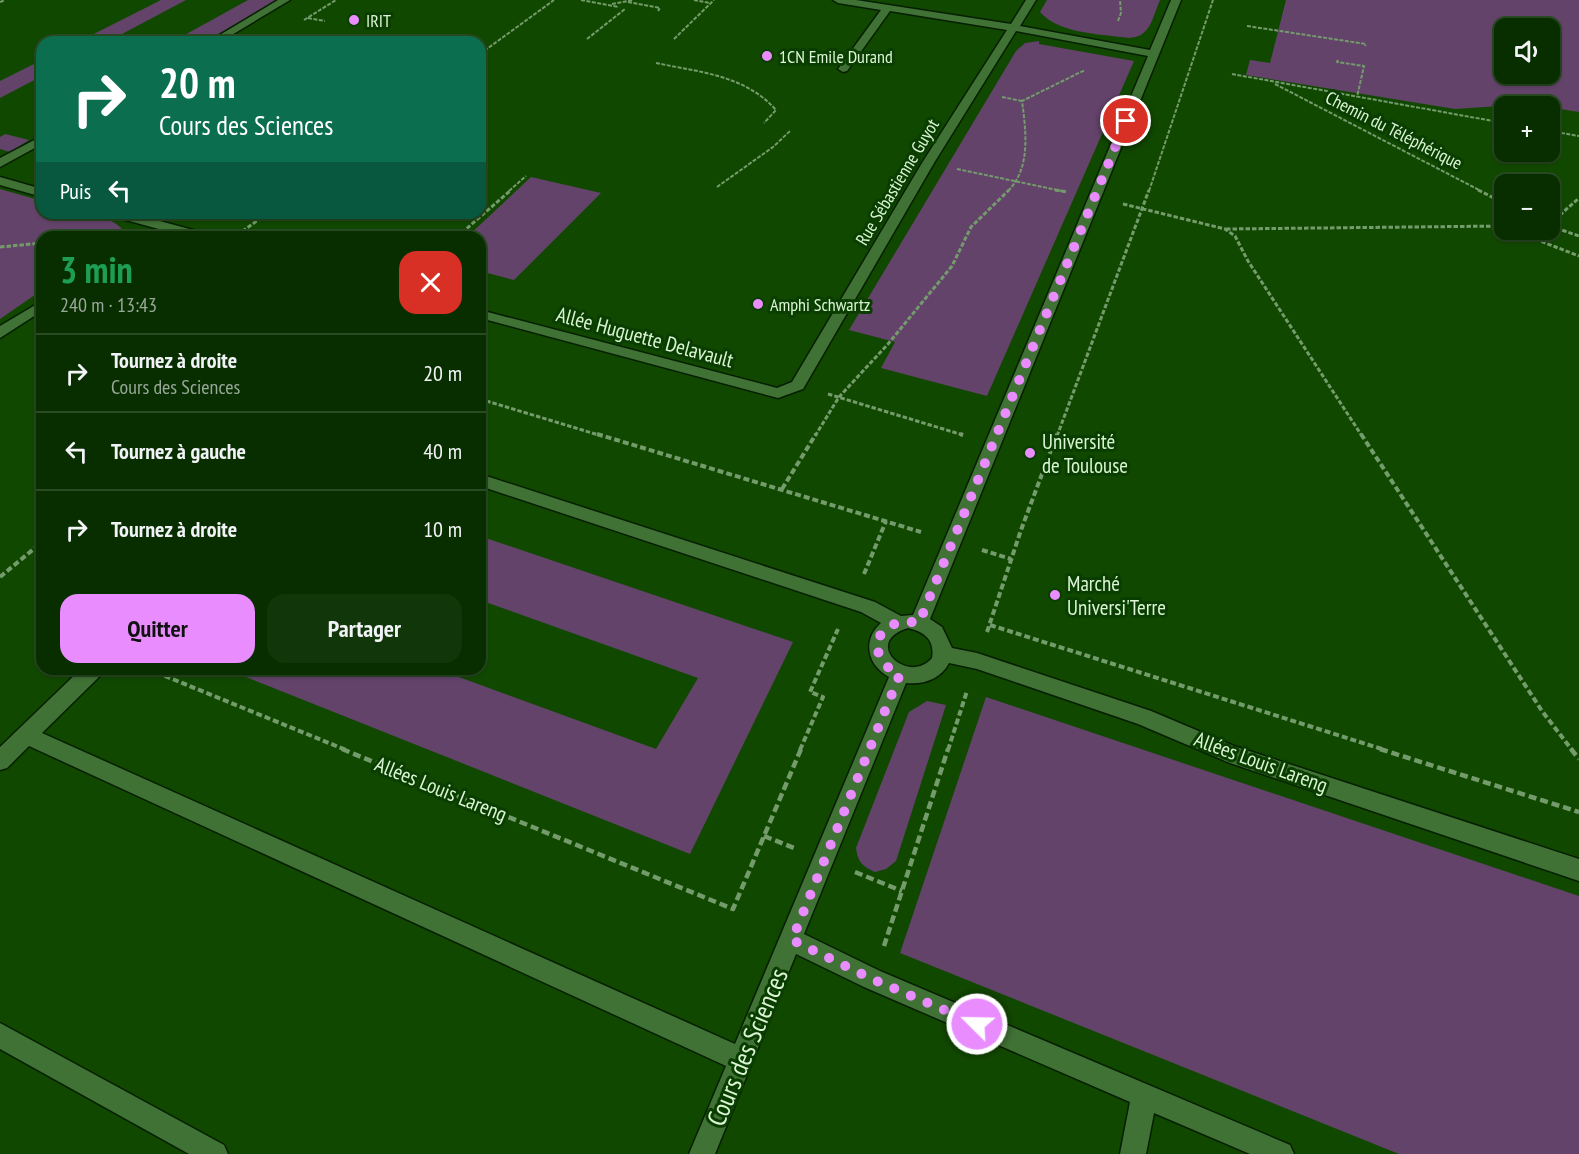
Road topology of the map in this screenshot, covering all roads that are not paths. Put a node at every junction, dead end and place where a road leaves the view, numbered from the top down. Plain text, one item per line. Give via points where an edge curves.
1 (285, 0) edge
2 (838, 0) edge
3 (1031, 0) edge
4 (1176, 0) edge
5 (886, 9) junction
6 (1015, 28) junction
7 (223, 36) edge
8 (1154, 54) junction
9 (843, 69) dead end
10 (36, 142) edge
11 (0, 163) edge
12 (0, 181) edge
13 (36, 191) edge
14 (138, 219) edge
15 (160, 225) junction
16 (151, 231) edge
17 (182, 231) edge
18 (36, 309) edge
19 (486, 316) edge
20 (0, 333) edge
21 (798, 386) joint
22 (486, 482) edge
23 (898, 623) junction
24 (919, 623) junction
25 (943, 654) junction
26 (900, 674) junction
27 (88, 675) edge
28 (26, 735) junction
29 (0, 761) edge
30 (1579, 870) edge
31 (792, 940) junction
32 (0, 1035) edge
33 (741, 1060) junction
34 (1144, 1097) junction
35 (215, 1154) edge
36 (702, 1154) edge
37 (1133, 1154) edge
38 (1281, 1154) edge

1 - 7 street
2 - 5 street
3 - 6 street, Rue Sébastienne Guyot
4 - 8 street
5 - 6 street
5 - 9 street
6 - 8 street
6 - 21 street, Rue Sébastienne Guyot via 928,163
8 - 24 street
10 - 11 street
12 - 13 street
14 - 15 street
15 - 16 street
15 - 17 street
18 - 20 street
19 - 21 street, Allée Huguette Delavault via 778,393
22 - 23 street via 868,607
23 - 24 street
23 - 26 street via 881,633 877,650 886,666
24 - 25 street via 937,635
25 - 26 street via 934,669 925,674
25 - 30 street, Allées Louis Lareng via 977,661 1144,717 1230,754
26 - 31 street, Cours des Sciences
27 - 28 street
28 - 29 street
28 - 33 street
31 - 33 street, Cours des Sciences
31 - 34 street via 872,979
32 - 35 street
33 - 36 street, Cours des Sciences
34 - 37 street
34 - 38 street

